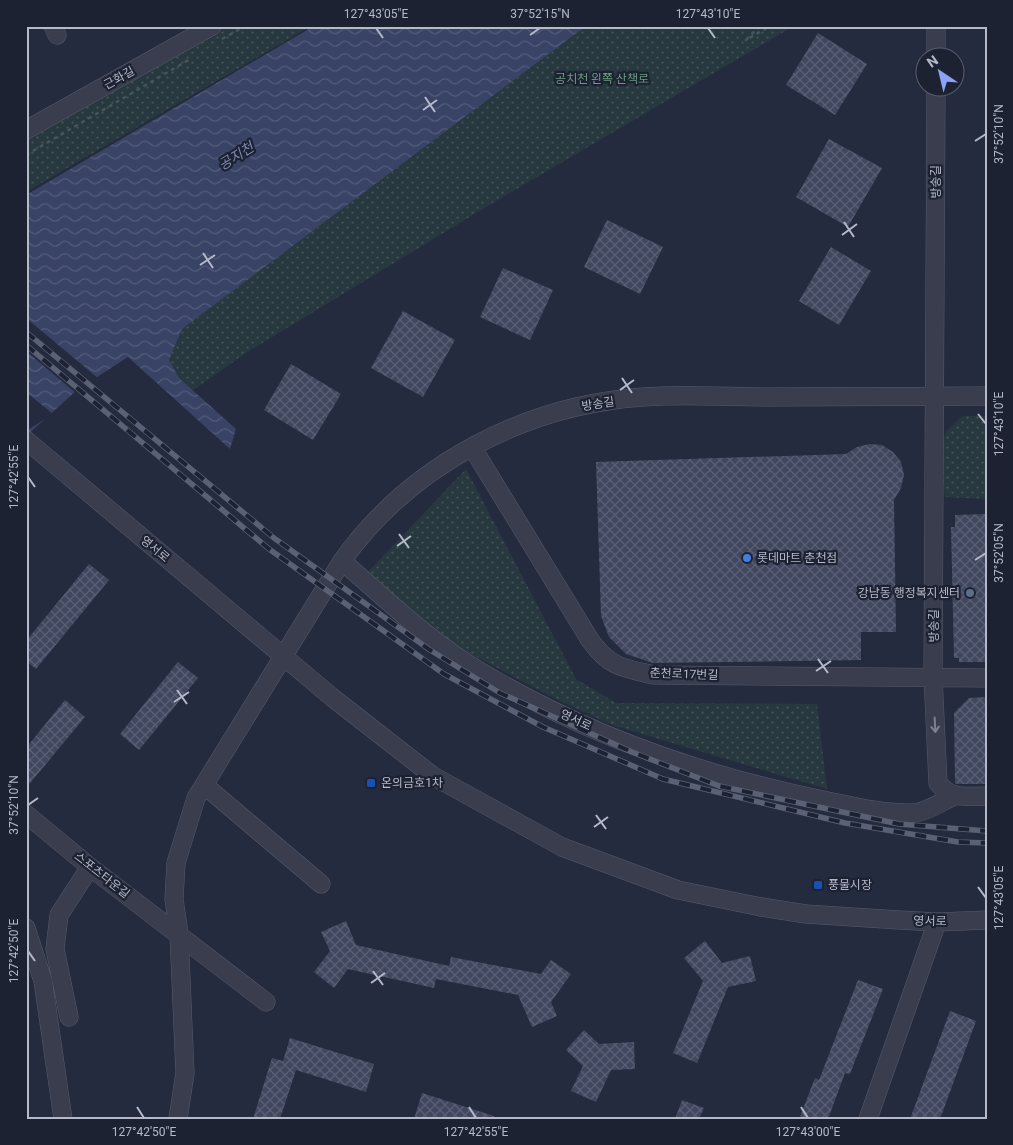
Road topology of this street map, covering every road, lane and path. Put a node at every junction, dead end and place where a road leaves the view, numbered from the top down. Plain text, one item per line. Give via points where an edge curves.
1 (244, 26) edge
2 (760, 26) edge
3 (770, 26) edge
4 (936, 26) edge
5 (216, 34) edge
6 (936, 48) edge
7 (194, 56) dead end
8 (936, 98) edge
9 (26, 130) edge
10 (26, 155) edge
11 (935, 396) junction
12 (987, 396) edge
13 (30, 444) edge
14 (472, 447) junction
15 (342, 561) junction
16 (285, 656) junction
17 (933, 676) junction
18 (987, 678) edge
19 (204, 785) junction
20 (954, 796) junction
21 (987, 796) edge
22 (26, 814) edge
23 (90, 868) junction
24 (321, 884) dead end
25 (987, 920) edge
26 (937, 922) junction
27 (26, 928) edge
28 (179, 934) junction
29 (266, 1002) dead end
30 (69, 1017) dead end
31 (63, 1119) edge
32 (178, 1119) edge
33 (868, 1119) edge

1 - 5 path
2 - 3 path via 746,40
4 - 6 street
5 - 9 street, 근화길
7 - 10 path
8 - 11 street, 방송길
11 - 12 street, 방송길
11 - 14 street, 방송길 via 643,397 583,405 534,419 506,428
11 - 17 street, 방송길
13 - 16 street, 영서로
14 - 15 street, 방송길 via 405,494 362,533
14 - 17 street, 춘천로17번길 via 590,640 604,658 617,667 654,675
15 - 16 street
15 - 20 street, 영서로 via 439,645 480,672 525,697 605,733 702,770 763,788 869,809 915,814
16 - 19 street
16 - 26 street, 영서로 via 433,776 577,853 678,890 761,907 830,916
17 - 18 street, 춘천로17번길
17 -> 20 street via 938,783
19 - 24 street
19 - 28 street via 196,798 176,863 174,899
20 - 21 street, 영서로
22 - 23 street, 스포츠타운길
23 - 28 street, 스포츠타운길
23 - 30 street via 59,915 55,949
25 - 26 street, 영서로
26 - 33 street
27 - 31 street via 42,981
28 - 29 street, 스포츠타운길
28 - 32 street via 185,1073

